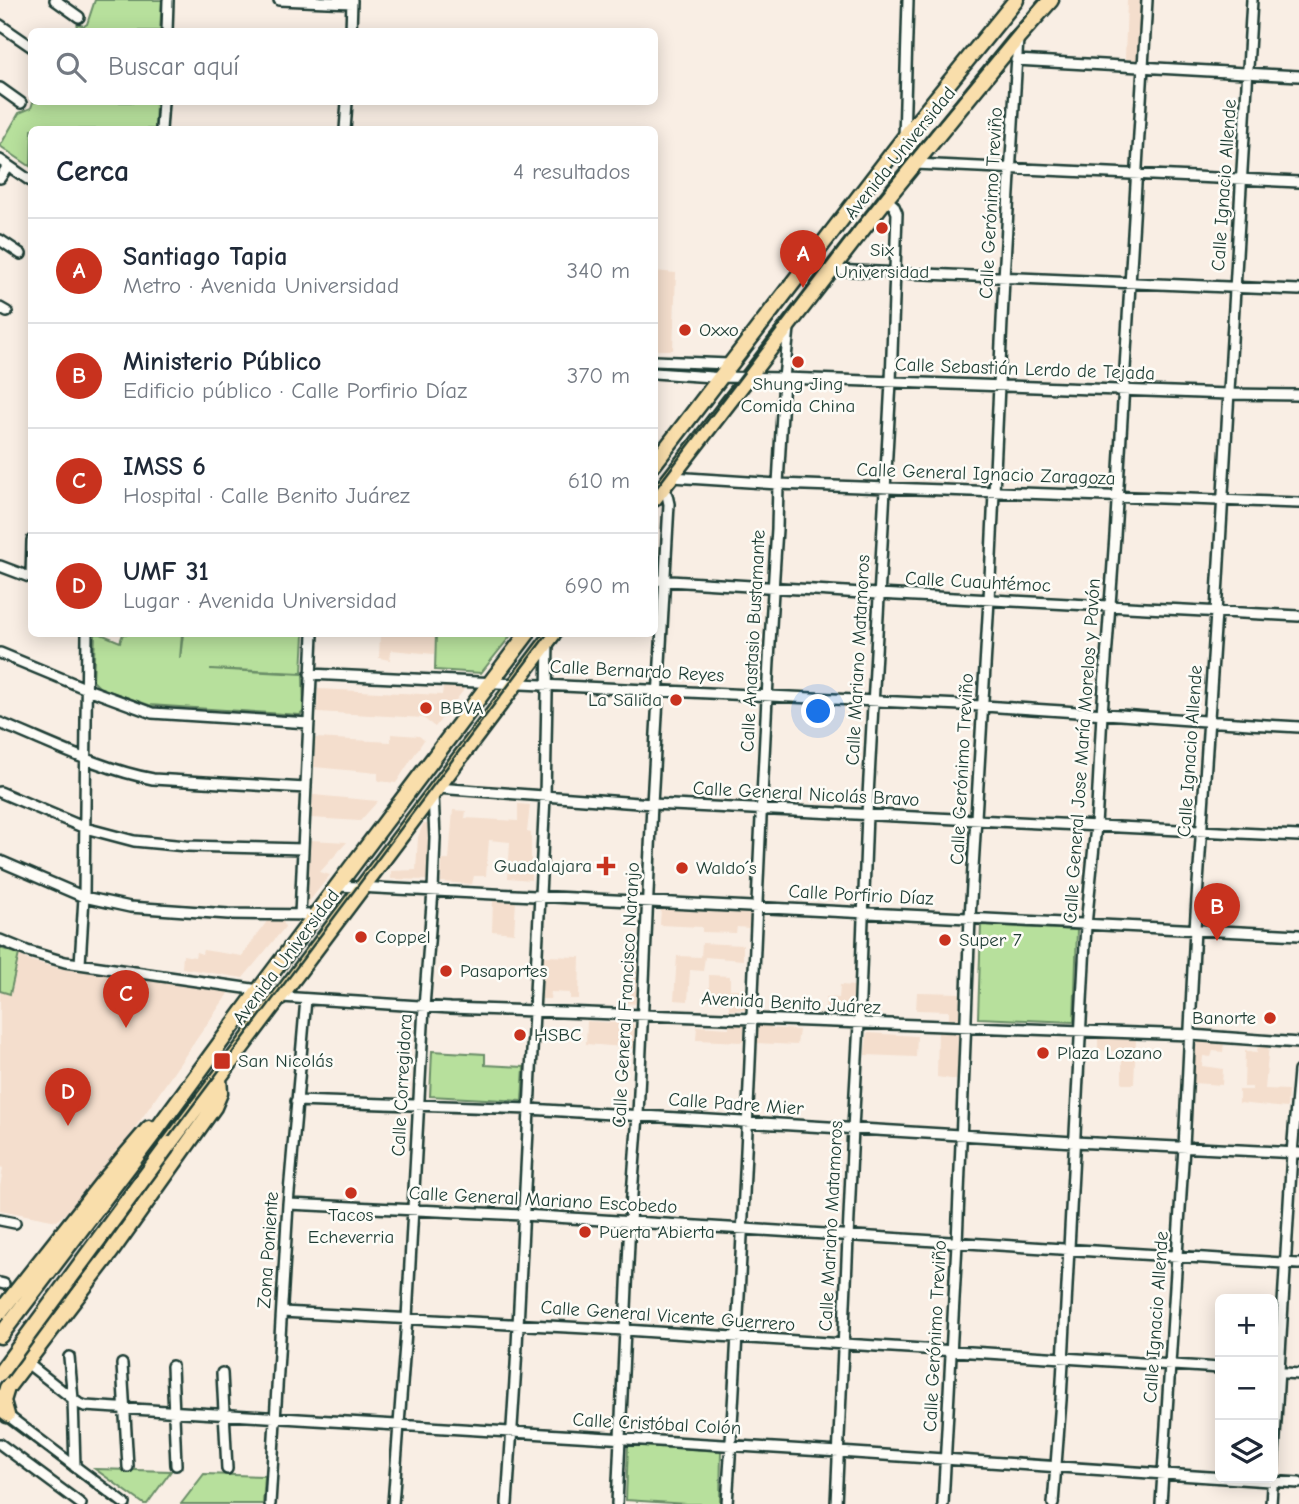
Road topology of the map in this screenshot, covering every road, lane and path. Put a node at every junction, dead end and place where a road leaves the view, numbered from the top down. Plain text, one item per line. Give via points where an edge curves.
1 (55, 0) edge
2 (168, 0) edge
3 (279, 0) edge
4 (908, 0) edge
5 (1016, 0) edge
6 (1051, 0) edge
7 (1147, 0) edge
8 (1252, 0) edge
9 (352, 1) edge
10 (79, 17) dead end
11 (0, 25) edge
12 (167, 28) edge
13 (351, 28) edge
14 (1018, 37) junction
15 (28, 44) edge
16 (1016, 60) junction
17 (1143, 67) junction
18 (1248, 73) junction
19 (1299, 76) edge
20 (0, 88) edge
21 (21, 103) dead end
22 (163, 105) edge
23 (347, 105) edge
24 (161, 126) edge
25 (345, 126) edge
26 (904, 138) junction
27 (4, 163) edge
28 (915, 164) junction
29 (1010, 168) junction
30 (1136, 174) junction
31 (0, 178) edge
32 (28, 179) edge
33 (1242, 179) junction
34 (1299, 182) edge
35 (886, 199) junction
36 (0, 240) edge
37 (21, 254) dead end
38 (831, 271) junction
39 (895, 274) junction
40 (1004, 278) junction
41 (1130, 283) junction
42 (1234, 288) junction
43 (1299, 290) edge
44 (789, 326) junction
45 (658, 360) edge
46 (729, 364) junction
47 (658, 373) edge
48 (720, 377) junction
49 (749, 377) junction
50 (784, 377) junction
51 (891, 382) junction
52 (999, 386) junction
53 (1123, 391) junction
54 (1228, 394) junction
55 (1299, 395) edge
56 (658, 459) edge
57 (672, 477) junction
58 (778, 484) junction
59 (885, 488) junction
60 (994, 492) junction
61 (658, 495) edge
62 (1117, 497) junction
63 (1223, 500) junction
64 (1299, 503) edge
65 (0, 566) edge
66 (28, 577) edge
67 (660, 580) edge
68 (773, 587) junction
69 (878, 594) junction
70 (989, 600) junction
71 (1110, 607) junction
72 (1216, 613) junction
73 (1299, 616) edge
74 (88, 637) edge
75 (313, 637) edge
76 (525, 637) edge
77 (551, 637) edge
78 (0, 653) edge
79 (310, 674) junction
80 (491, 682) junction
81 (518, 682) junction
82 (547, 685) junction
83 (87, 689) junction
84 (658, 689) junction
85 (768, 695) junction
86 (873, 702) junction
87 (983, 706) junction
88 (1102, 714) junction
89 (1210, 722) junction
90 (0, 723) edge
91 (309, 723) junction
92 (1299, 727) edge
93 (87, 759) junction
94 (306, 788) junction
95 (435, 791) junction
96 (0, 792) edge
97 (545, 797) junction
98 (652, 804) junction
99 (760, 809) junction
100 (867, 814) junction
101 (977, 820) junction
102 (1096, 826) junction
103 (85, 828) junction
104 (1202, 831) junction
105 (1299, 836) edge
106 (303, 849) junction
107 (0, 861) edge
108 (338, 886) junction
109 (364, 887) junction
110 (433, 891) junction
111 (540, 896) junction
112 (84, 897) junction
113 (648, 902) junction
114 (757, 907) junction
115 (864, 913) junction
116 (300, 915) junction
117 (316, 915) junction
118 (970, 918) junction
119 (1086, 925) junction
120 (1195, 929) junction
121 (1299, 935) edge
122 (0, 940) edge
123 (80, 964) junction
124 (260, 990) junction
125 (281, 997) junction
126 (306, 999) junction
127 (424, 1007) junction
128 (535, 1011) junction
129 (642, 1015) junction
130 (751, 1018) junction
131 (859, 1024) junction
132 (967, 1028) junction
133 (1080, 1032) junction
134 (1191, 1035) junction
135 (1299, 1043) edge
136 (1299, 1071) edge
137 (219, 1078) junction
138 (296, 1101) junction
139 (419, 1105) junction
140 (172, 1109) junction
141 (530, 1109) junction
142 (638, 1115) junction
143 (746, 1122) junction
144 (853, 1129) junction
145 (962, 1135) junction
146 (1074, 1142) junction
147 (1185, 1147) junction
148 (1296, 1153) edge
149 (288, 1204) junction
150 (412, 1211) junction
151 (523, 1215) junction
152 (0, 1220) edge
153 (630, 1222) junction
154 (15, 1223) dead end
155 (742, 1228) junction
156 (848, 1235) junction
157 (957, 1243) junction
158 (1069, 1250) junction
159 (1177, 1256) junction
160 (1287, 1264) junction
161 (1299, 1264) edge
162 (0, 1312) edge
163 (282, 1312) junction
164 (407, 1318) junction
165 (517, 1324) junction
166 (625, 1330) junction
167 (0, 1336) edge
168 (737, 1338) junction
169 (0, 1342) edge
170 (844, 1344) junction
171 (37, 1349) junction
172 (952, 1351) junction
173 (69, 1357) dead end
174 (1278, 1357) edge
175 (1062, 1358) junction
176 (27, 1363) junction
177 (122, 1364) dead end
178 (1171, 1364) junction
179 (172, 1366) dead end
180 (1215, 1368) edge
181 (0, 1373) edge
182 (222, 1373) dead end
183 (1278, 1373) edge
184 (1299, 1374) edge
185 (73, 1399) junction
186 (125, 1409) junction
187 (4, 1412) edge
188 (174, 1413) junction
189 (224, 1416) junction
190 (275, 1418) junction
191 (399, 1426) junction
192 (512, 1433) junction
193 (619, 1439) junction
194 (0, 1444) edge
195 (731, 1446) junction
196 (839, 1452) junction
197 (946, 1459) junction
198 (176, 1465) dead end
199 (128, 1466) dead end
200 (75, 1467) junction
201 (1055, 1467) junction
202 (226, 1469) dead end
203 (1164, 1474) junction
204 (1215, 1477) edge
205 (1278, 1481) edge
206 (1273, 1483) edge
207 (1299, 1483) edge
208 (75, 1502) edge
209 (124, 1504) edge
210 (270, 1504) edge
211 (393, 1504) edge
212 (507, 1504) edge
213 (617, 1504) edge
214 (727, 1504) edge
215 (836, 1504) edge
216 (943, 1504) edge
217 (1053, 1504) edge
218 (1161, 1504) edge
219 (1272, 1504) edge

1 - 10 street
2 - 12 street
3 - 9 street
4 - 26 street
5 - 26 highway, Avenida Universidad
6 - 14 highway, Avenida Universidad
7 - 17 street, Calle General Jose María Morelos y Pavón
8 - 18 street, Calle Ignacio Allende
9 - 13 street
11 - 15 street
14 - 16 street, Calle Gerónimo Treviño
14 - 28 highway, Avenida Universidad
16 - 17 street
16 - 29 street, Calle Gerónimo Treviño
17 - 18 street
17 - 30 street, Calle General Jose María Morelos y Pavón
18 - 19 street
18 - 33 street, Calle Ignacio Allende
20 - 21 street
22 - 24 street
23 - 25 street
26 - 46 highway, Avenida Universidad
27 - 31 street
27 - 32 street
28 - 29 street
28 - 35 highway, Avenida Universidad
29 - 30 street
29 - 40 street, Calle Gerónimo Treviño
30 - 33 street
30 - 41 street, Calle General Jose María Morelos y Pavón
33 - 34 street
33 - 42 street, Calle Ignacio Allende
35 - 38 highway, Avenida Universidad
35 - 39 street, Calle Mariano Matamoros via 897,214
36 - 37 street
38 - 39 street
38 - 44 highway, Avenida Universidad
39 - 40 street
39 - 51 street, Calle Mariano Matamoros
40 - 41 street
40 - 52 street, Calle Gerónimo Treviño
41 - 42 street
41 - 53 street, Calle General Jose María Morelos y Pavón
42 - 43 street
42 - 54 street, Calle Ignacio Allende
44 - 49 highway, Avenida Universidad
44 - 50 street, Calle Anastasio Bustamante
45 - 46 street
46 - 48 highway, Avenida Universidad
47 - 48 street, Calle Sebastián Lerdo de Tejada
48 - 49 street, Calle Sebastián Lerdo de Tejada
48 - 56 highway, Avenida Universidad
49 - 50 street, Calle Sebastián Lerdo de Tejada
49 - 57 highway, Avenida Universidad
50 - 51 street, Calle Sebastián Lerdo de Tejada
50 - 58 street, Calle Anastasio Bustamante
51 - 52 street, Calle Sebastián Lerdo de Tejada
51 - 59 street, Calle Mariano Matamoros
52 - 53 street, Calle Sebastián Lerdo de Tejada
52 - 60 street, Calle Gerónimo Treviño
53 - 54 street, Calle Sebastián Lerdo de Tejada
53 - 62 street, Calle General Jose María Morelos y Pavón
54 - 55 street, Calle Sebastián Lerdo de Tejada
54 - 63 street, Calle Ignacio Allende
57 - 58 street, Calle General Ignacio Zaragoza
57 - 61 highway, Avenida Universidad
58 - 59 street, Calle General Ignacio Zaragoza
58 - 68 street, Calle Anastasio Bustamante
59 - 60 street, Calle General Ignacio Zaragoza
59 - 69 street, Calle Mariano Matamoros
60 - 62 street, Calle General Ignacio Zaragoza
60 - 70 street, Calle Gerónimo Treviño
61 - 67 street, Calle General Francisco Naranjo via 667,495 669,504
62 - 63 street, Calle General Ignacio Zaragoza
62 - 71 street, Calle General Jose María Morelos y Pavón
63 - 64 street, Calle General Ignacio Zaragoza
63 - 72 street, Calle Ignacio Allende
65 - 66 street
67 - 68 street, Calle Cuauhtémoc
67 - 84 street, Calle General Francisco Naranjo
68 - 69 street, Calle Cuauhtémoc
68 - 85 street, Calle Anastasio Bustamante
69 - 70 street, Calle Cuauhtémoc
69 - 86 street, Calle Mariano Matamoros
70 - 71 street, Calle Cuauhtémoc
70 - 87 street, Calle Gerónimo Treviño
71 - 72 street, Calle Cuauhtémoc
71 - 88 street, Calle General Jose María Morelos y Pavón
72 - 73 street, Calle Cuauhtémoc
72 - 89 street, Calle Ignacio Allende
74 - 83 street
75 - 79 street
76 - 80 highway, Avenida Universidad
77 - 81 highway, Avenida Universidad
77 - 82 street
78 - 83 street
79 - 80 street, Calle Bernardo Reyes
79 - 91 street
80 - 81 street, Calle Bernardo Reyes
80 - 108 highway, Avenida Universidad
81 - 82 street, Calle Bernardo Reyes
81 - 95 highway, Avenida Universidad
82 - 84 street, Calle Bernardo Reyes
82 - 97 street
83 - 91 street via 152,713
83 - 93 street
84 - 85 street, Calle Bernardo Reyes
84 - 98 street, Calle General Francisco Naranjo
85 - 86 street, Calle Bernardo Reyes
85 - 99 street, Calle Anastasio Bustamante
86 - 87 street, Calle Bernardo Reyes
86 - 100 street, Calle Mariano Matamoros
87 - 88 street, Calle Bernardo Reyes
87 - 101 street, Calle Gerónimo Treviño
88 - 89 street, Calle Bernardo Reyes
88 - 102 street, Calle General Jose María Morelos y Pavón
89 - 92 street, Calle Bernardo Reyes
89 - 104 street, Calle Ignacio Allende
90 - 93 street
91 - 94 street
93 - 94 street via 153,779
93 - 103 street
94 - 106 street
95 - 97 street, Calle General Nicolás Bravo
95 - 109 highway, Avenida Universidad
95 - 110 street, Calle Corregidora
96 - 103 street
97 - 98 street, Calle General Nicolás Bravo
97 - 111 street
98 - 99 street, Calle General Nicolás Bravo
98 - 113 street, Calle General Francisco Naranjo
99 - 100 street, Calle General Nicolás Bravo
99 - 114 street, Calle Anastasio Bustamante
100 - 101 street, Calle General Nicolás Bravo
100 - 115 street, Calle Mariano Matamoros
101 - 102 street, Calle General Nicolás Bravo
101 - 118 street, Calle Gerónimo Treviño
102 - 104 street, Calle General Nicolás Bravo
102 - 119 street, Calle General Jose María Morelos y Pavón
103 - 106 street via 157,844
103 - 112 street
104 - 105 street, Calle General Nicolás Bravo
104 - 120 street, Calle Ignacio Allende
106 - 116 street
107 - 112 street
108 - 109 street, Calle Porfirio Díaz
108 - 117 highway, Avenida Universidad
109 - 110 street, Calle Porfirio Díaz
109 - 125 highway, Avenida Universidad
110 - 111 street, Calle Porfirio Díaz
110 - 127 street, Calle Corregidora
111 - 113 street, Calle Porfirio Díaz
111 - 128 street
112 - 116 street via 153,909
112 - 123 street
113 - 114 street, Calle Porfirio Díaz
113 - 129 street, Calle General Francisco Naranjo
114 - 115 street, Calle Porfirio Díaz
114 - 130 street, Calle Anastasio Bustamante
115 - 118 street, Calle Porfirio Díaz
115 - 131 street, Calle Mariano Matamoros
116 - 117 street
117 - 124 highway, Avenida Universidad
118 - 119 street, Calle Porfirio Díaz
118 - 132 street, Calle Gerónimo Treviño
119 - 120 street, Calle Porfirio Díaz
119 - 133 street, Calle General Jose María Morelos y Pavón
120 - 121 street, Calle Porfirio Díaz
120 - 134 street, Calle Ignacio Allende
122 - 123 street
123 - 124 street
124 - 140 highway, Avenida Universidad
125 - 126 street, Avenida Benito Juárez
125 - 137 highway, Avenida Universidad
126 - 127 street, Avenida Benito Juárez
126 - 138 street, Zona Poniente
127 - 128 street, Avenida Benito Juárez
127 - 139 street, Calle Corregidora
128 - 129 street, Avenida Benito Juárez
128 - 141 street
129 - 130 street, Avenida Benito Juárez
129 - 142 street, Calle General Francisco Naranjo
130 - 131 street, Avenida Benito Juárez
130 - 143 street, Calle Anastasio Bustamante
131 - 132 street, Avenida Benito Juárez
131 - 144 street, Calle Mariano Matamoros
132 - 133 street, Avenida Benito Juárez
132 - 145 street, Calle Gerónimo Treviño
133 - 134 street, Avenida Benito Juárez
133 - 146 street, Calle General Jose María Morelos y Pavón
134 - 135 street, Avenida Benito Juárez
134 - 147 street, Calle Ignacio Allende
136 - 148 street
137 - 171 highway via 214,1107
137 - 181 highway, Avenida Universidad, bridge
138 - 139 street, Calle Padre Mier
138 - 149 street, Zona Poniente
139 - 141 street, Calle Padre Mier
139 - 150 street, Calle Corregidora
140 - 162 highway via 135,1142
140 - 167 highway, Avenida Universidad
141 - 142 street, Calle Padre Mier
141 - 151 street
142 - 143 street, Calle Padre Mier
142 - 153 street, Calle General Francisco Naranjo
143 - 144 street, Calle Padre Mier
143 - 155 street, Calle Anastasio Bustamante
144 - 145 street, Calle Padre Mier
144 - 156 street, Calle Mariano Matamoros
145 - 146 street, Calle Padre Mier
145 - 157 street, Calle Gerónimo Treviño
146 - 147 street, Calle Padre Mier
146 - 158 street, Calle General Jose María Morelos y Pavón
147 - 148 street, Calle Padre Mier
147 - 159 street, Calle Ignacio Allende
148 - 160 street
149 - 150 street, Calle General Mariano Escobedo
149 - 163 street, Zona Poniente
150 - 151 street, Calle General Mariano Escobedo
150 - 164 street, Calle Corregidora
151 - 153 street, Calle General Mariano Escobedo
151 - 165 street
152 - 154 street
153 - 155 street, Calle General Mariano Escobedo
153 - 166 street, Calle General Francisco Naranjo
155 - 156 street, Calle General Mariano Escobedo
155 - 168 street, Calle Anastasio Bustamante
156 - 157 street, Calle General Mariano Escobedo
156 - 170 street, Calle Mariano Matamoros
157 - 158 street, Calle General Mariano Escobedo
157 - 172 street, Calle Gerónimo Treviño
158 - 159 street, Calle General Mariano Escobedo
158 - 175 street, Calle General Jose María Morelos y Pavón
159 - 160 street, Calle General Mariano Escobedo
159 - 178 street, Calle Ignacio Allende
160 - 161 street, Calle General Mariano Escobedo
160 - 174 street
163 - 164 street, Calle General Vicente Guerrero
163 - 190 street, Zona Poniente
164 - 165 street, Calle General Vicente Guerrero
164 - 191 street, Calle Corregidora
165 - 166 street, Calle General Vicente Guerrero
165 - 192 street
166 - 168 street, Calle General Vicente Guerrero
166 - 193 street, Calle General Francisco Naranjo
168 - 170 street, Calle General Vicente Guerrero
168 - 195 street, Calle Anastasio Bustamante
169 - 171 highway via 17,1352
170 - 172 street, Calle General Vicente Guerrero
170 - 196 street, Calle Mariano Matamoros
171 - 176 highway
172 - 175 street, Calle General Vicente Guerrero
172 - 197 street, Calle Gerónimo Treviño
173 - 185 street
175 - 178 street, Calle General Vicente Guerrero
175 - 201 street, Calle General Jose María Morelos y Pavón
176 - 185 street, Calle Cristóbal Colón
176 - 187 highway via 5,1392
177 - 186 street
178 - 180 street, Calle General Vicente Guerrero
178 - 203 street, Calle Ignacio Allende
179 - 188 street
182 - 189 street
183 - 184 street
185 - 186 street, Calle Cristóbal Colón via 85,1406
185 - 200 street
186 - 188 street, Calle Cristóbal Colón
186 - 199 street
187 - 200 street
188 - 189 street, Calle Cristóbal Colón
188 - 198 street
189 - 190 street, Calle Cristóbal Colón
189 - 202 street
190 - 191 street, Calle Cristóbal Colón
190 - 210 street, Zona Poniente
191 - 192 street, Calle Cristóbal Colón
191 - 211 street, Calle Corregidora
192 - 193 street, Calle Cristóbal Colón
192 - 212 street
193 - 195 street, Calle Cristóbal Colón
193 - 213 street, Calle General Francisco Naranjo
194 - 208 street
195 - 196 street, Calle Cristóbal Colón
195 - 214 street, Calle Anastasio Bustamante
196 - 197 street, Calle Cristóbal Colón
196 - 215 street, Calle Mariano Matamoros
197 - 201 street, Calle Cristóbal Colón
197 - 216 street, Calle Gerónimo Treviño
200 - 209 street
201 - 203 street, Calle Cristóbal Colón
201 - 217 street, Calle General Jose María Morelos y Pavón
203 - 204 street, Calle Cristóbal Colón
203 - 218 street, Calle Ignacio Allende
205 - 207 street, Calle Cristóbal Colón
206 - 219 street

